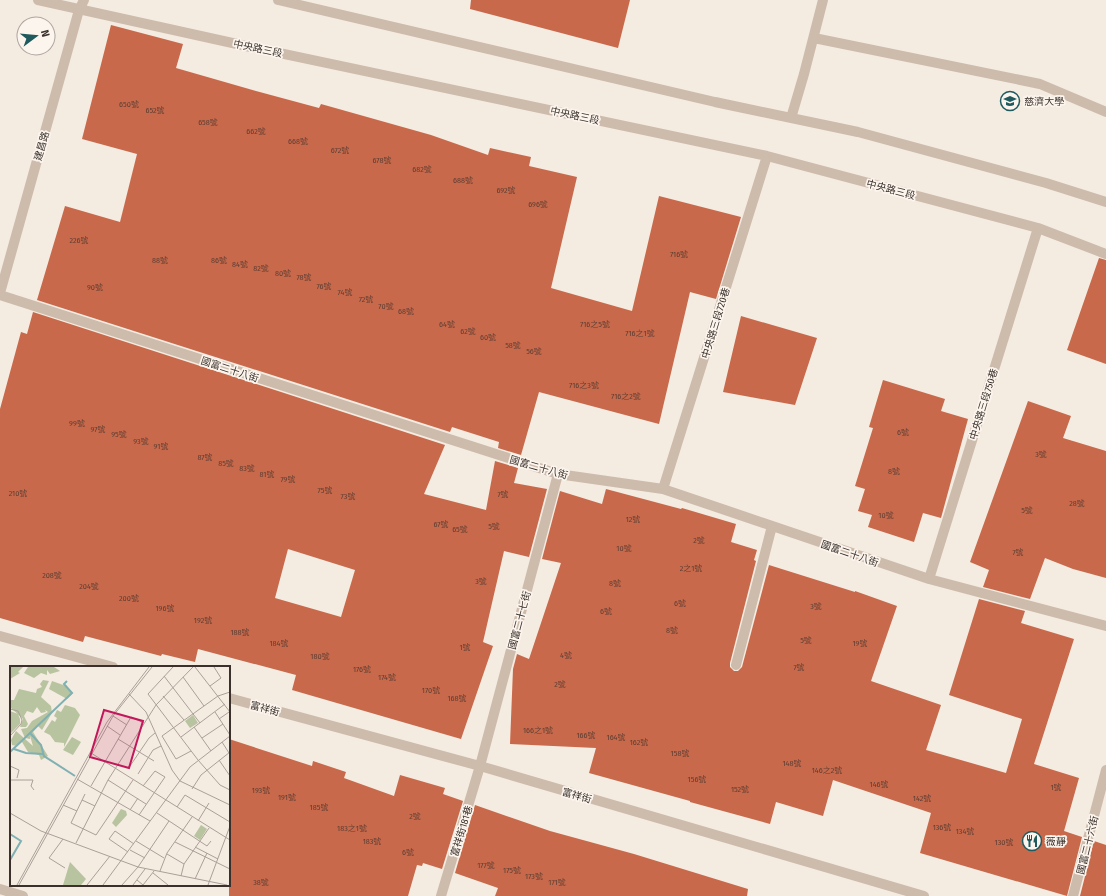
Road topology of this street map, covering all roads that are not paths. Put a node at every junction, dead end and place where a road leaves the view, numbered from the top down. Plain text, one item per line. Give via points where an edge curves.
1 (38, 0) edge
2 (84, 0) edge
3 (278, 0) edge
4 (823, 0) edge
5 (79, 10) junction
6 (814, 38) junction
7 (1106, 112) edge
8 (791, 118) junction
9 (767, 156) junction
10 (1106, 202) edge
11 (1038, 228) junction
12 (1106, 254) edge
13 (0, 294) edge
14 (558, 474) junction
15 (663, 489) junction
16 (772, 526) junction
17 (929, 580) junction
18 (1106, 626) edge
19 (0, 636) edge
20 (736, 665) dead end
21 (109, 666) edge
22 (230, 698) edge
23 (480, 766) junction
24 (1106, 770) edge
25 (0, 889) edge
26 (23, 896) edge
27 (441, 896) edge
28 (924, 896) edge
29 (1073, 896) edge

1 - 5 street, 中央路三段
2 - 5 street, 建昌路
3 - 8 street
4 - 6 street
5 - 9 street, 中央路三段
5 - 13 street, 建昌路
6 - 7 street via 1040,84
6 - 8 street
8 - 10 street via 866,134
9 - 11 street, 中央路三段
9 - 15 street, 中央路三段720巷
11 - 12 street, 中央路三段
11 - 17 street, 中央路三段750巷
13 - 14 street, 國富二十八街
14 - 15 street, 國富二十八街
14 - 23 street, 國富二十七街
15 - 16 street, 國富二十八街
16 - 17 street, 國富二十八街
16 - 20 street
17 - 18 street, 國富二十八街
19 - 21 street
22 - 23 street, 富祥街
23 - 27 street, 富祥街181巷
23 - 28 street, 富祥街
24 - 29 street, 國富二十六街
25 - 26 street

